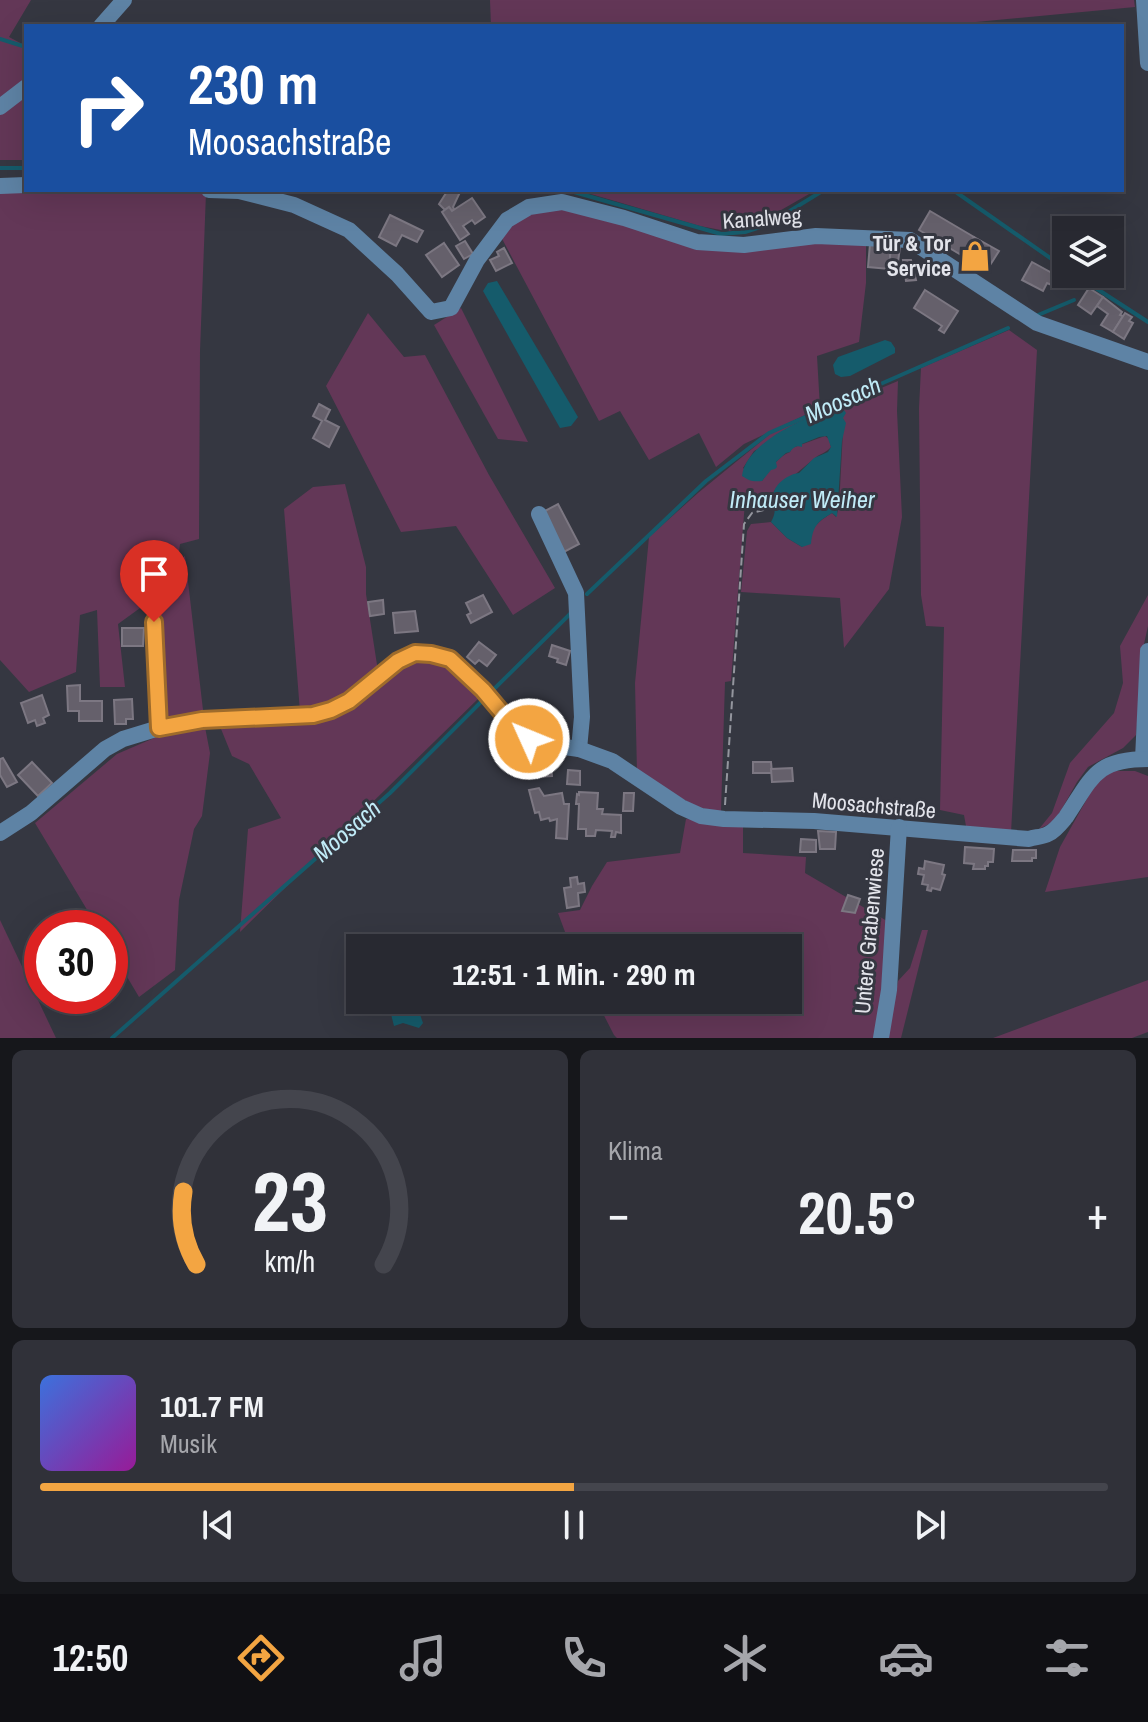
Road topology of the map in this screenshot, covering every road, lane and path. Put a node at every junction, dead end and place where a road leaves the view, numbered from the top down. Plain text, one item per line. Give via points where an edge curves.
1 (124, 0) edge
2 (1144, 0) edge
3 (103, 24) edge
4 (1148, 63) edge
5 (24, 89) edge
6 (0, 107) edge
7 (24, 185) edge
8 (0, 186) edge
9 (243, 192) edge
10 (1148, 362) edge
11 (771, 508) dead end
12 (539, 514) dead end
13 (154, 622) dead end
14 (1148, 651) edge
15 (159, 728) junction
16 (579, 749) junction
17 (1146, 759) edge
18 (724, 819) junction
19 (899, 827) junction
20 (0, 833) edge
21 (881, 1038) edge

1 - 3 street
2 - 4 street
5 - 6 street
7 - 8 street
9 - 10 street, Kanalweg via 294,205 349,230 431,312 451,308 507,220 529,207 562,202 697,242 744,245 816,236 910,240 1037,323
11 - 18 path via 752,513 744,524
12 - 16 street via 576,593
13 - 15 street
14 - 17 street
15 - 16 street, Moosachstraße via 331,710 415,653 450,659 529,739
15 - 20 street, Moosachstraße via 105,749
16 - 18 street, Moosachstraße via 622,766 681,807
17 - 19 street, Moosachstraße via 1104,768 1049,834 1029,839
18 - 19 street, Moosachstraße
19 - 21 street, Untere Grabenwiese

